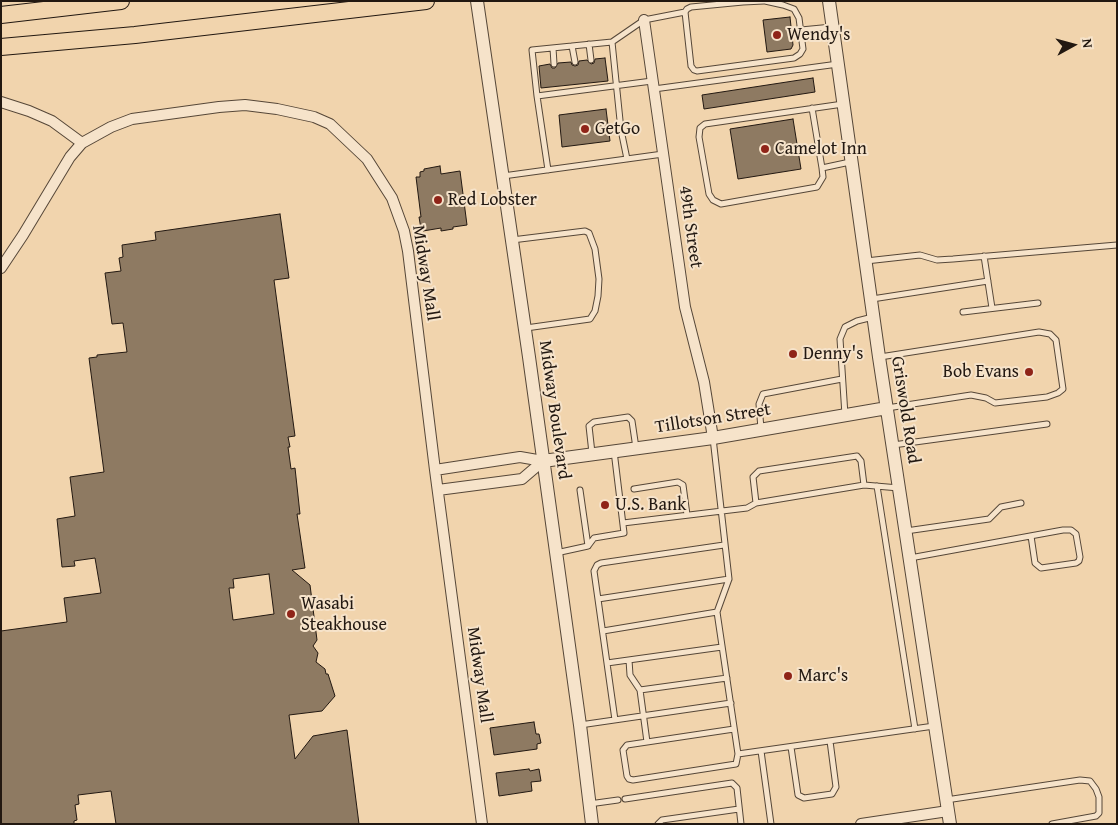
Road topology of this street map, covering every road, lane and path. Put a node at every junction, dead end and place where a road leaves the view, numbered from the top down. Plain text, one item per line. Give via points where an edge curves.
1 (122, 1) edge
2 (426, 1) edge
3 (477, 1) edge
4 (765, 1) edge
5 (829, 1) edge
6 (685, 12) junction
7 (1, 15) edge
8 (644, 20) junction
9 (833, 27) junction
10 (801, 30) junction
11 (612, 42) junction
12 (589, 44) junction
13 (572, 46) junction
14 (1, 48) edge
15 (553, 48) junction
16 (591, 60) dead end
17 (575, 62) dead end
18 (554, 64) dead end
19 (838, 64) junction
20 (617, 85) junction
21 (653, 85) junction
22 (557, 86) dead end
23 (558, 93) junction
24 (537, 96) junction
25 (1, 102) edge
26 (844, 104) junction
27 (812, 108) junction
28 (82, 143) junction
29 (663, 154) junction
30 (627, 159) junction
31 (852, 161) junction
32 (822, 168) junction
33 (548, 170) junction
34 (502, 176) junction
35 (512, 240) junction
36 (1117, 245) edge
37 (984, 256) junction
38 (866, 261) junction
39 (1, 268) edge
40 (988, 281) junction
41 (871, 299) junction
42 (1038, 303) dead end
43 (992, 308) junction
44 (963, 312) dead end
45 (874, 317) junction
46 (525, 328) junction
47 (879, 357) junction
48 (842, 379) junction
49 (887, 408) junction
50 (845, 415) junction
51 (1047, 424) dead end
52 (761, 430) junction
53 (713, 438) junction
54 (893, 445) junction
55 (636, 448) junction
56 (614, 452) junction
57 (592, 454) junction
58 (543, 462) junction
59 (435, 470) junction
60 (864, 485) junction
61 (877, 486) junction
62 (634, 488) dead end
63 (899, 488) junction
64 (438, 490) junction
65 (580, 490) dead end
66 (756, 503) junction
67 (1022, 503) dead end
68 (720, 511) junction
69 (687, 515) junction
70 (623, 523) junction
71 (906, 532) junction
72 (1031, 536) junction
73 (724, 544) junction
74 (588, 546) junction
75 (555, 553) junction
76 (910, 558) junction
77 (729, 579) junction
78 (598, 599) junction
79 (717, 612) junction
80 (602, 631) junction
81 (722, 647) junction
82 (629, 660) junction
83 (607, 663) junction
84 (727, 678) junction
85 (640, 690) junction
86 (731, 703) junction
87 (643, 716) junction
88 (615, 720) junction
89 (580, 725) junction
90 (935, 726) junction
91 (915, 728) junction
92 (734, 729) junction
93 (830, 741) junction
94 (647, 742) junction
95 (791, 747) junction
96 (761, 751) junction
97 (738, 754) junction
98 (626, 799) dead end
99 (618, 800) dead end
100 (589, 804) junction
101 (739, 809) junction
102 (948, 811) edge
103 (482, 824) edge
104 (592, 824) edge
105 (658, 824) edge
106 (741, 824) edge
107 (771, 824) edge
108 (860, 824) edge
109 (1052, 824) edge

1 - 7 highway
2 - 14 highway
3 - 34 street, Midway Boulevard
4 - 6 lane via 691,7
4 - 10 lane via 794,9
5 - 9 street, Griswold Road
6 - 8 lane
6 - 10 lane via 691,66 697,71 794,58 802,49
8 - 11 lane
8 - 21 street, 49th Street
9 - 10 lane
9 - 19 street, Griswold Road
11 - 12 lane
11 - 20 lane
12 - 13 lane
12 - 16 lane
13 - 15 lane
13 - 17 lane
15 - 18 lane
15 - 24 lane via 532,50
19 - 21 lane
19 - 26 street, Griswold Road
20 - 21 lane
20 - 23 lane via 578,87
20 - 30 lane
21 - 29 street, 49th Street
22 - 23 lane
23 - 24 lane
24 - 33 lane
25 - 28 street via 30,110 52,121
26 - 27 lane
26 - 31 street, Griswold Road
27 - 32 lane
27 - 32 lane via 705,124 700,128 698,137 709,194 721,204 817,187 823,177
28 - 39 street, Midway Mall
28 - 59 street, Midway Mall via 132,119 245,105 314,118 336,128 372,166 392,198 404,231
29 - 30 lane
29 - 53 street, 49th Street via 685,306 704,382
30 - 33 lane
31 - 32 lane
31 - 38 street, Griswold Road
33 - 34 lane
34 - 35 street, Midway Boulevard
35 - 46 street, Midway Boulevard
35 - 46 lane via 585,230 595,249 598,296 590,318
36 - 37 lane
37 - 38 lane via 937,260 920,254
37 - 40 lane
38 - 41 street, Griswold Road
40 - 41 lane
40 - 43 lane
41 - 45 street, Griswold Road
42 - 43 lane
43 - 44 lane
45 - 47 street, Griswold Road
45 - 48 lane via 845,327 840,339
46 - 58 street, Midway Boulevard
47 - 49 street, Griswold Road
47 - 49 lane via 1039,332 1050,334 1056,340 1063,389 1058,393 995,403 971,395
48 - 50 lane
48 - 52 lane via 763,394 759,404
49 - 50 street, Tillotson Street
49 - 54 street, Griswold Road
50 - 52 street, Tillotson Street
51 - 54 lane
52 - 53 street, Tillotson Street
53 - 55 street, Tillotson Street
53 - 68 lane
54 - 63 street, Griswold Road
55 - 56 street, Tillotson Street
55 - 57 lane via 632,421 628,417 594,422 589,426
56 - 57 street, Tillotson Street
56 - 70 lane
57 - 58 street, Tillotson Street
58 - 59 street, Tillotson Street via 520,457
58 - 64 street, Tillotson Street via 522,479
58 - 75 street, Midway Boulevard
59 - 64 street, Midway Mall
60 - 61 lane
60 - 66 lane
60 - 66 lane via 861,461 857,456 759,471 753,477
61 - 63 lane
61 - 91 lane
62 - 69 lane via 678,482 683,486
63 - 71 street, Griswold Road
64 - 103 street, Midway Mall
65 - 74 lane
66 - 68 lane via 747,508
67 - 71 lane via 1001,507 988,519
68 - 69 lane
68 - 73 lane
69 - 70 lane
70 - 74 lane via 624,534 594,538
71 - 76 street, Griswold Road
72 - 72 lane via 1075,531 1079,561 1041,568 1035,563
72 - 76 lane
73 - 77 lane
73 - 78 lane via 601,563 594,571
74 - 75 lane
75 - 89 street, Midway Boulevard
76 - 90 street, Griswold Road
77 - 78 lane
77 - 79 lane
78 - 80 lane
79 - 80 lane
79 - 81 lane
80 - 83 lane
81 - 82 lane
81 - 84 lane
82 - 83 lane
82 - 85 lane via 630,675
83 - 88 lane
84 - 85 lane
84 - 86 lane
85 - 87 lane
86 - 87 lane
86 - 92 lane
87 - 88 lane
87 - 94 lane
88 - 89 lane
89 - 100 street, Midway Boulevard
90 - 91 lane
90 - 102 street, Griswold Road
91 - 93 lane
92 - 94 lane
92 - 97 lane
93 - 95 lane
93 - 95 lane via 836,787 832,794 804,798 798,795
94 - 97 lane via 624,746 622,750 629,779 736,764
95 - 96 lane
96 - 97 lane
96 - 107 lane
98 - 101 lane via 732,783 737,788
99 - 100 lane
100 - 104 street, Midway Boulevard
101 - 105 lane via 662,820
101 - 106 lane
102 - 108 street
102 - 109 lane via 1080,780 1090,781 1096,789 1099,813

